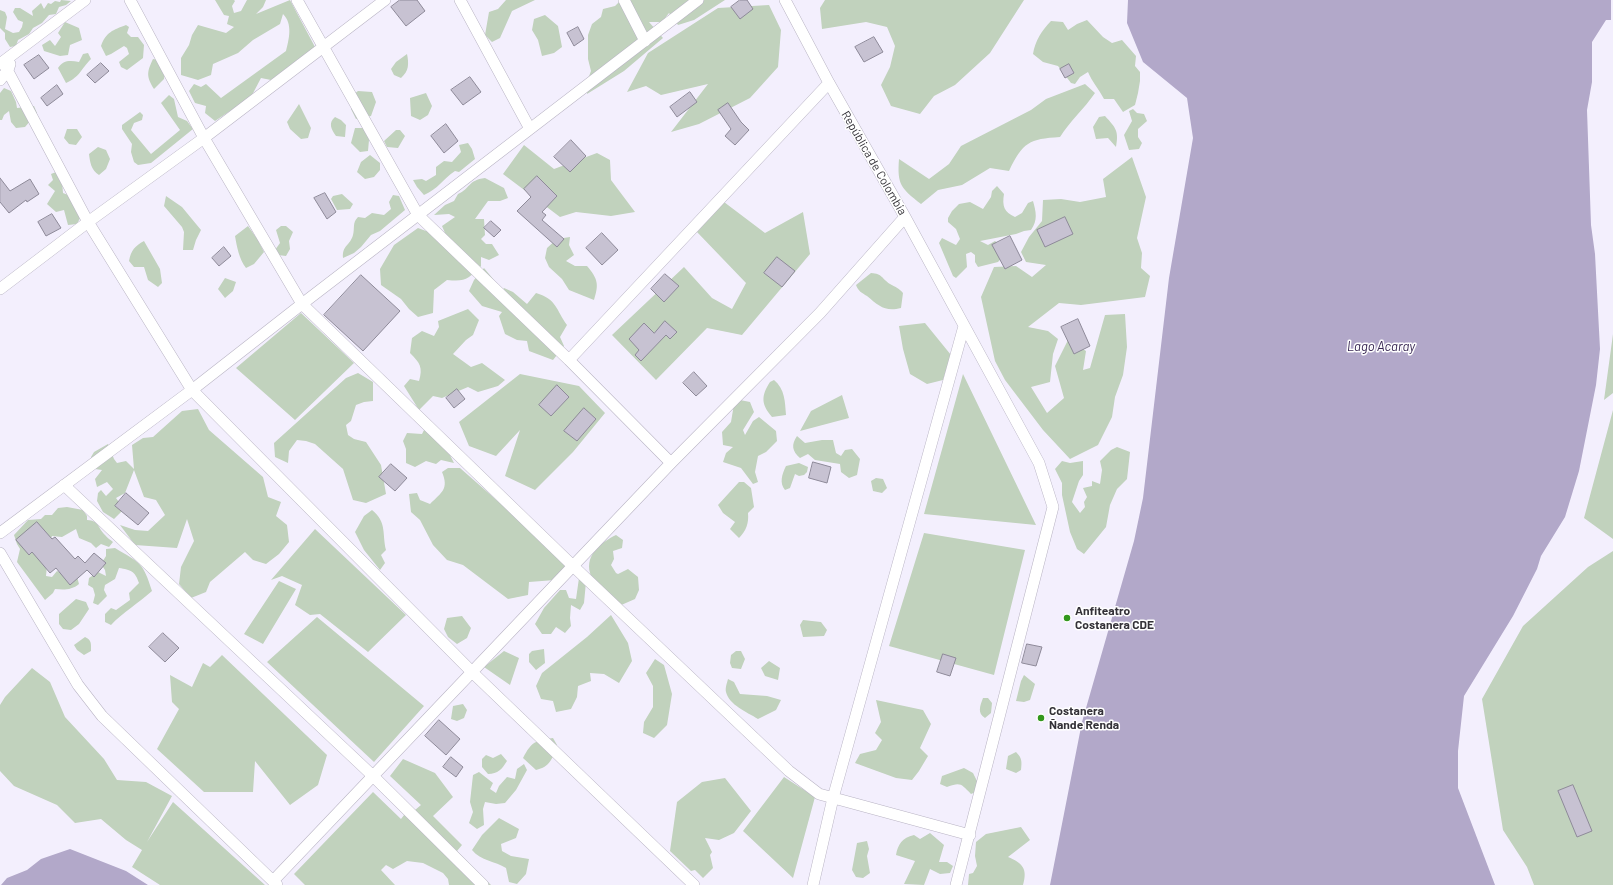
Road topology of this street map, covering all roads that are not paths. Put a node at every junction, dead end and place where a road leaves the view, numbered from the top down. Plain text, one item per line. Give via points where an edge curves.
1 (85, 0) edge
2 (130, 0) edge
3 (297, 0) edge
4 (385, 0) edge
5 (460, 0) edge
6 (624, 0) edge
7 (698, 0) edge
8 (785, 0) edge
9 (645, 41) junction
10 (323, 47) junction
11 (4, 65) edge
12 (0, 81) edge
13 (829, 83) junction
14 (16, 86) junction
15 (530, 129) junction
16 (204, 138) junction
17 (418, 215) junction
18 (905, 217) junction
19 (88, 222) junction
20 (0, 289) edge
21 (302, 304) junction
22 (964, 326) junction
23 (569, 360) junction
24 (192, 390) junction
25 (671, 463) junction
26 (64, 485) junction
27 (0, 533) edge
28 (0, 553) edge
29 (572, 566) junction
30 (472, 672) junction
31 (373, 776) junction
32 (833, 798) junction
33 (970, 835) junction
34 (275, 883) edge
35 (483, 885) edge
36 (694, 885) edge
37 (813, 885) edge
38 (956, 885) edge

1 - 11 street via 16,51
2 - 16 street
3 - 10 street
4 - 10 street
5 - 15 street
6 - 9 street
7 - 9 street
8 - 13 street, República de Colombia
9 - 15 street
10 - 16 street
10 - 17 street
11 - 12 street
11 - 14 street
12 - 14 street
13 - 18 street, República de Colombia
13 - 23 street
14 - 19 street
15 - 17 street
16 - 19 street
16 - 21 street
17 - 21 street
17 - 23 street
18 - 22 street, República de Colombia
18 - 25 street via 820,313
19 - 20 street
19 - 24 street
21 - 24 street
21 - 29 street
22 - 32 street
22 - 33 street, República de Colombia via 1039,463 1053,507
23 - 25 street
24 - 26 street
24 - 30 street
25 - 29 street
26 - 27 street
26 - 31 street
28 - 34 street via 78,685 102,716
29 - 30 street
29 - 32 street via 789,771 819,794
30 - 31 street
30 - 36 street
31 - 34 street
31 - 35 street
32 - 33 street
32 - 37 street
33 - 38 street, República de Colombia

